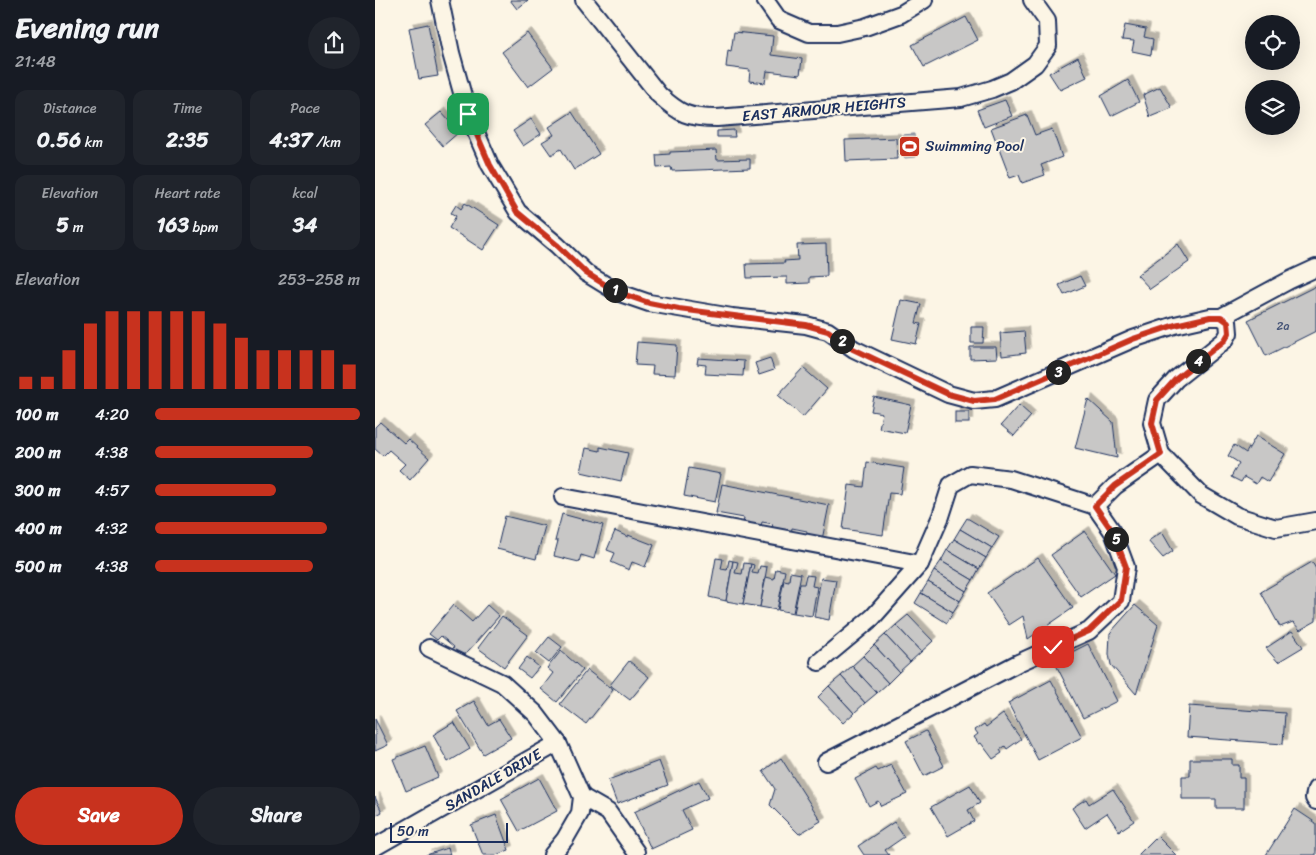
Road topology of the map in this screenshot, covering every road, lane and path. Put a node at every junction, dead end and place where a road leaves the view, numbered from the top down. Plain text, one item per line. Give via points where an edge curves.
1 (440, 0) edge
2 (584, 0) edge
3 (765, 0) edge
4 (924, 0) edge
5 (1032, 0) edge
6 (1316, 268) edge
7 (1221, 317) junction
8 (1161, 454) junction
9 (563, 497) dead end
10 (1095, 506) junction
11 (1316, 521) edge
12 (920, 564) junction
13 (429, 648) dead end
14 (819, 662) dead end
15 (558, 743) junction
16 (826, 762) dead end
17 (1316, 789) edge
18 (582, 797) junction
19 (1316, 801) edge
20 (375, 847) edge
21 (636, 852) dead end
22 (552, 855) edge

1 - 7 street via 468,114 490,165 517,212 586,273 617,292 679,309 806,325 828,331 853,349 948,394 974,401 995,399 1133,339 1175,325
2 - 5 street, EAST ARMOUR HEIGHTS via 673,108 687,115 717,118 961,98 992,89 1011,81 1035,64 1048,46 1047,21
3 - 4 street via 779,20 809,32 827,33 865,26 901,14
6 - 7 street
7 - 8 street via 1228,322 1229,333 1225,340 1176,379 1157,400 1152,423
8 - 10 street via 1115,486
8 - 11 street via 1201,495 1237,516 1276,528
9 - 12 street
10 - 12 street via 1011,479 970,474 951,485
10 - 16 street via 1113,532 1126,567 1121,600 1089,631 1018,663
12 - 14 street via 873,617
13 - 15 street via 502,683 536,714
15 - 18 street
15 - 20 street, SANDALE DRIVE
17 - 19 street
18 - 21 street via 608,812
18 - 22 street via 580,813

